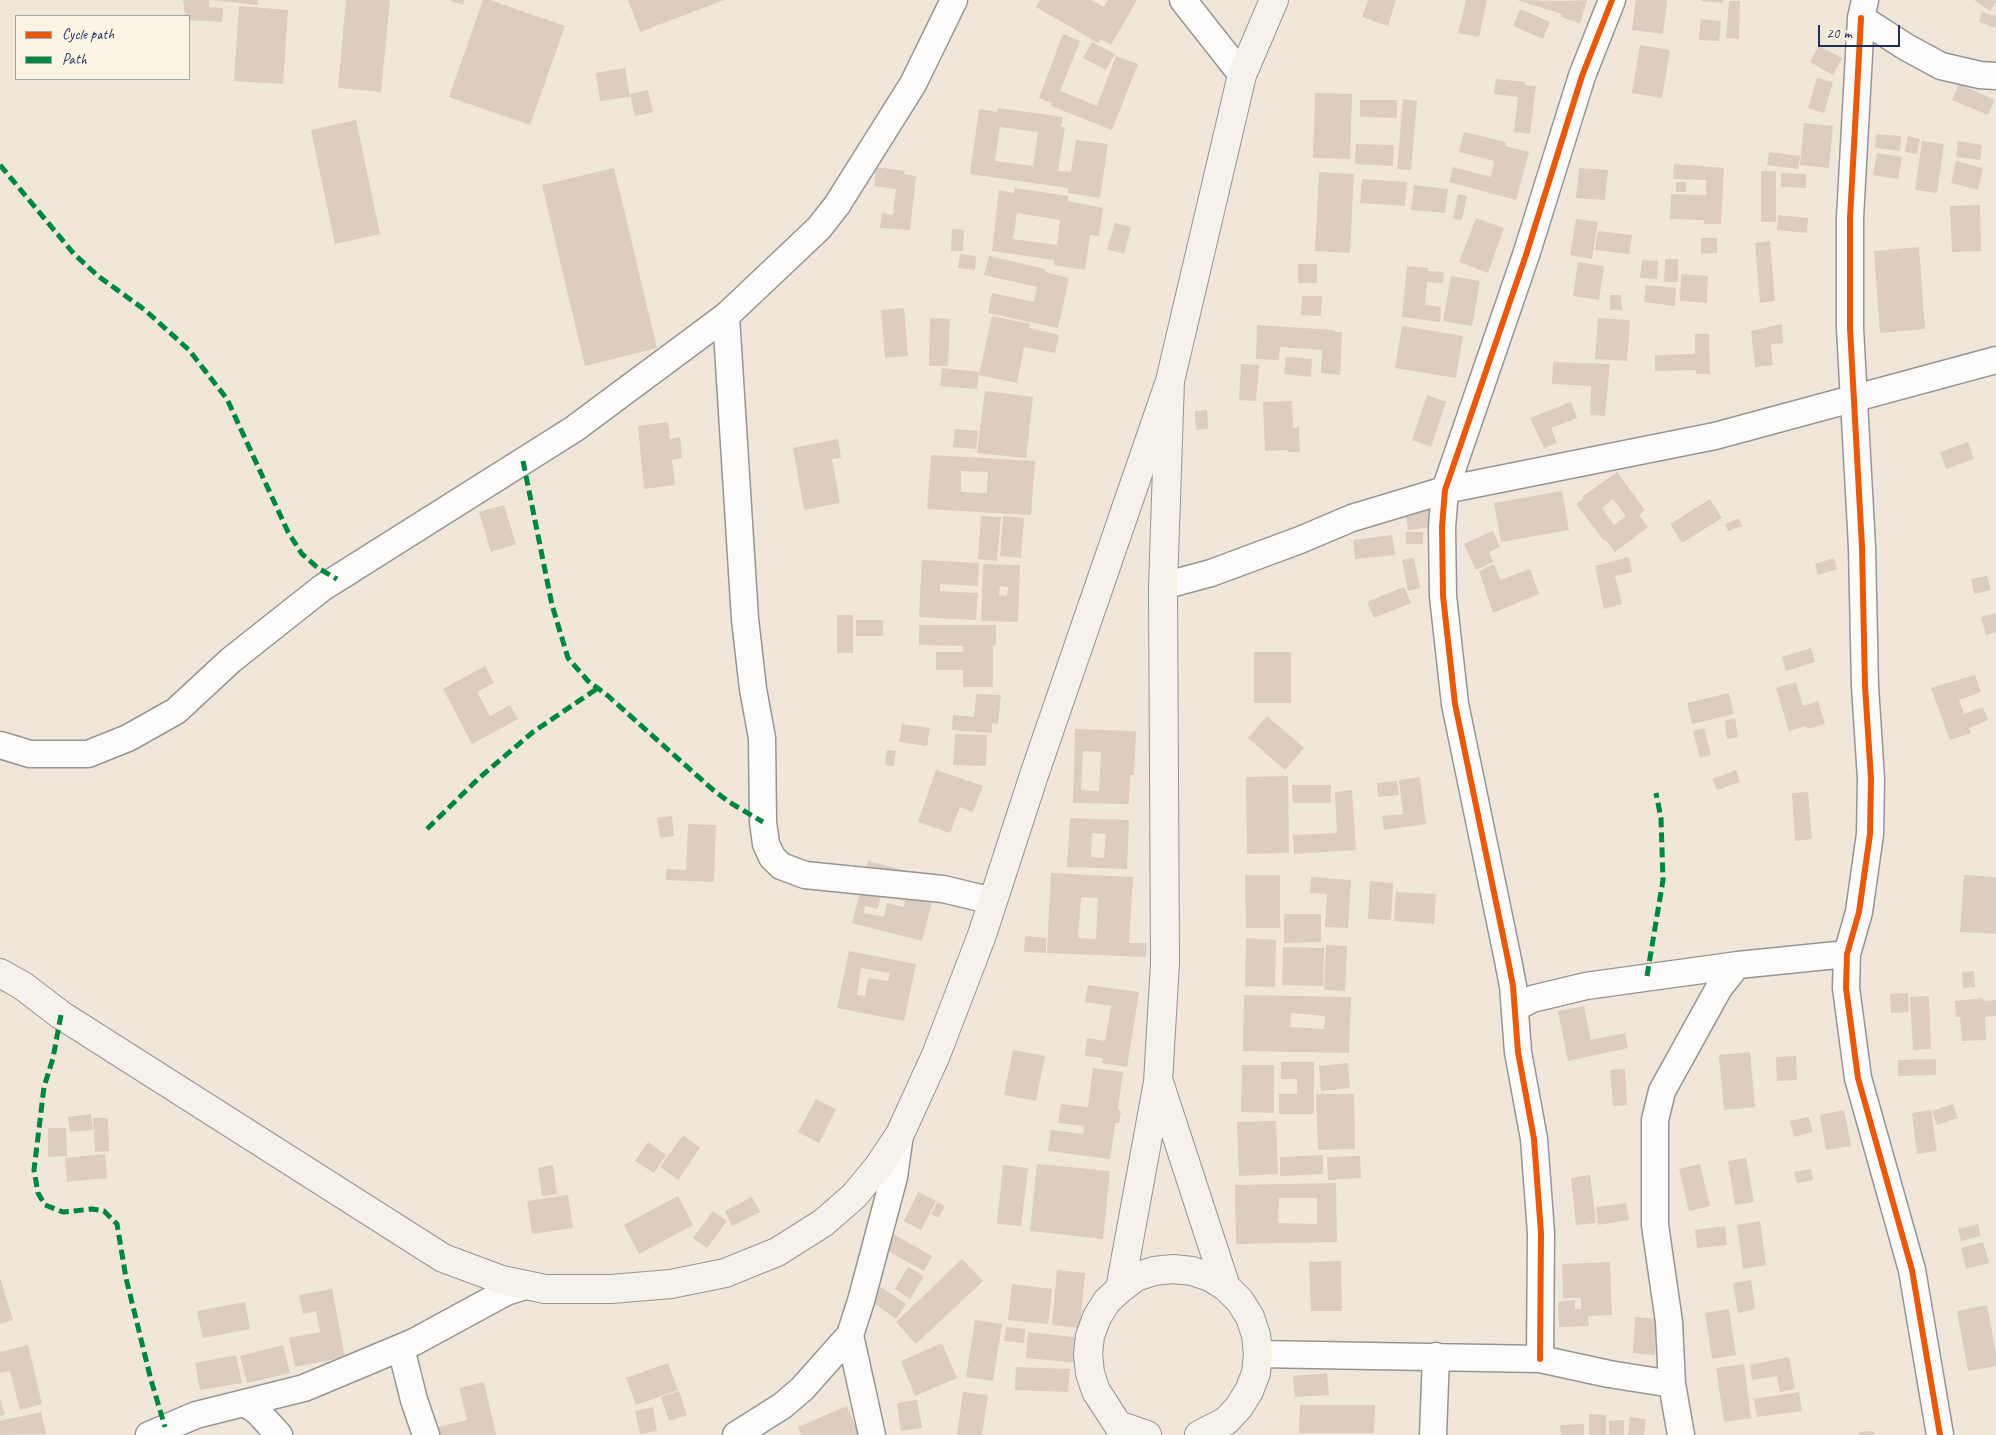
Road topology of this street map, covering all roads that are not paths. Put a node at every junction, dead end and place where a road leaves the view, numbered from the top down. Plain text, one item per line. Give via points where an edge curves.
1 (954, 0) edge
2 (1183, 0) edge
3 (1274, 0) edge
4 (1612, 0) edge
5 (1863, 9) edge
6 (1242, 74) junction
7 (1996, 76) edge
8 (726, 316) junction
9 (1996, 360) edge
10 (1170, 381) junction
11 (1853, 399) junction
12 (1445, 490) junction
13 (1163, 586) junction
14 (0, 745) edge
15 (993, 901) junction
16 (1847, 954) junction
17 (1738, 966) junction
18 (0, 973) edge
19 (1515, 1008) junction
20 (1158, 1082) junction
21 (900, 1134) junction
22 (528, 1285) junction
23 (1226, 1287) junction
24 (1120, 1289) junction
25 (850, 1335) junction
26 (400, 1348) junction
27 (1258, 1354) junction
28 (1436, 1356) junction
29 (1540, 1359) junction
30 (1672, 1384) junction
31 (244, 1403) junction
32 (1224, 1428) edge
33 (1120, 1430) edge
34 (149, 1435) edge
35 (279, 1435) edge
36 (426, 1435) edge
37 (736, 1435) edge
38 (872, 1435) edge
39 (1147, 1435) edge
40 (1198, 1435) edge
41 (1433, 1435) edge
42 (1682, 1435) edge
43 (1940, 1435) edge

1 - 8 street via 913,84 837,205 819,228
2 - 6 street
3 - 6 main road
4 - 12 street via 1582,76 1526,255
5 - 7 street via 1941,66
5 - 11 street via 1850,218
6 - 10 main road
8 - 14 street via 574,429 322,588 231,660 176,711 128,738 88,754 30,754
8 - 15 street via 746,619 762,738 762,822 766,844 781,866 805,875 943,889
9 - 11 street
10 - 13 main road
10 - 15 main road
11 - 12 street via 1715,436
11 - 16 street via 1871,779 1869,844 1859,912
12 - 13 street via 1352,518 1212,573
12 - 19 street via 1442,527 1444,596 1455,704
13 - 20 main road via 1165,963
15 - 21 main road via 936,1054
16 - 17 street
16 - 43 street via 1846,988 1858,1078 1912,1270
17 - 19 street via 1586,986 1532,999
17 - 30 street via 1719,988 1662,1090 1655,1120 1656,1225 1669,1322
18 - 22 main road via 443,1258 502,1280
19 - 29 street via 1518,1052 1538,1178
20 - 23 main road
20 - 24 main road
21 - 22 main road via 854,1196 823,1224 777,1252 725,1273 671,1284 611,1289 545,1289
21 - 25 street via 894,1177
22 - 26 street via 506,1292
23 - 24 main road via 1201,1274 1173,1269 1136,1277
23 - 27 main road via 1250,1317
24 - 33 main road via 1096,1317 1088,1354 1096,1391
25 - 37 street via 802,1389 782,1406
25 - 38 street
26 - 31 street via 304,1388
26 - 36 street
27 - 28 street
27 - 32 main road via 1250,1391
28 - 29 street
28 - 41 street
29 - 30 street
30 - 42 street
31 - 34 street via 196,1415
31 - 35 street via 258,1412
32 - 40 main road
33 - 39 main road

